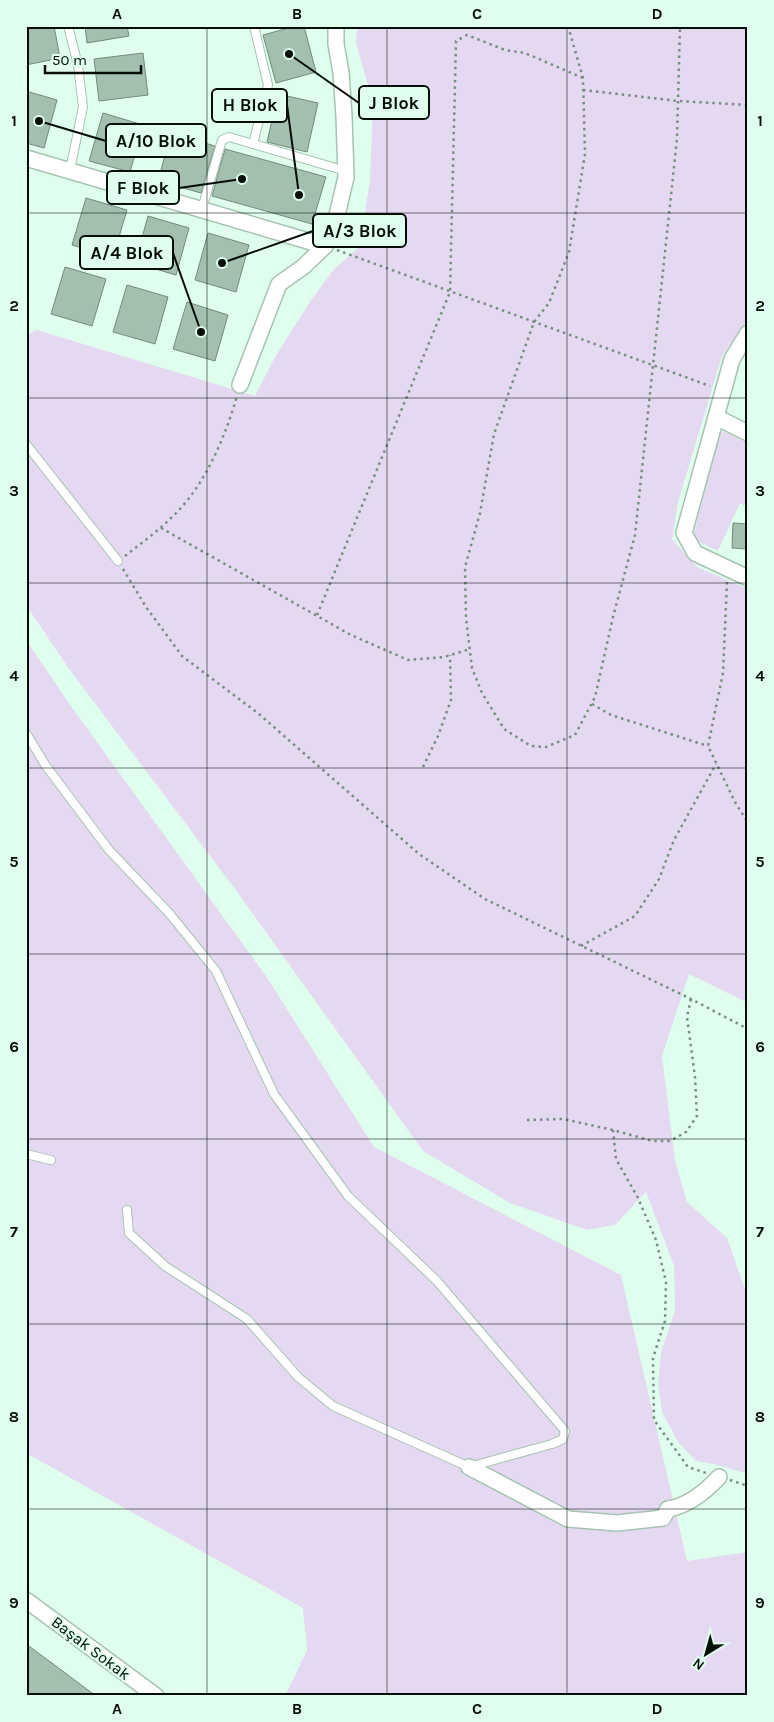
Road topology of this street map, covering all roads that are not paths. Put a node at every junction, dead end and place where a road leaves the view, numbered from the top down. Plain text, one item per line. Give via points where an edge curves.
1 (68, 26) edge
2 (254, 26) edge
3 (329, 26) edge
4 (336, 26) edge
5 (336, 44) junction
6 (253, 144) junction
7 (26, 158) edge
8 (70, 170) junction
9 (346, 171) junction
10 (202, 209) junction
11 (325, 246) junction
12 (748, 333) edge
13 (240, 385) road end
14 (716, 417) junction
15 (748, 434) edge
16 (26, 444) edge
17 (118, 561) road end
18 (748, 578) edge
19 (26, 733) edge
20 (26, 1154) edge
21 (51, 1160) dead end
22 (127, 1210) dead end
23 (469, 1466) junction
24 (719, 1477) road end
25 (26, 1600) edge
26 (156, 1696) edge

1 - 8 lane via 78,65 83,107
2 - 6 lane via 268,85
3 - 5 street
4 - 5 street
5 - 9 street via 341,73
6 - 9 lane
6 - 10 lane via 229,137 222,140
7 - 8 street
8 - 10 street
9 - 11 street via 334,228
10 - 11 street
11 - 13 street via 280,284
12 - 14 street via 732,359
14 - 15 street
14 - 18 street via 684,533 694,553
16 - 17 lane
19 - 23 lane via 46,766 109,850 169,913 216,971 274,1094 348,1196 437,1280 565,1430 563,1439 552,1444
20 - 21 lane
22 - 23 lane via 129,1233 165,1266 247,1319 298,1377 333,1406
23 - 24 street via 568,1519 617,1523 663,1518 668,1509 678,1507 710,1488
25 - 26 street, Başak Sokak

